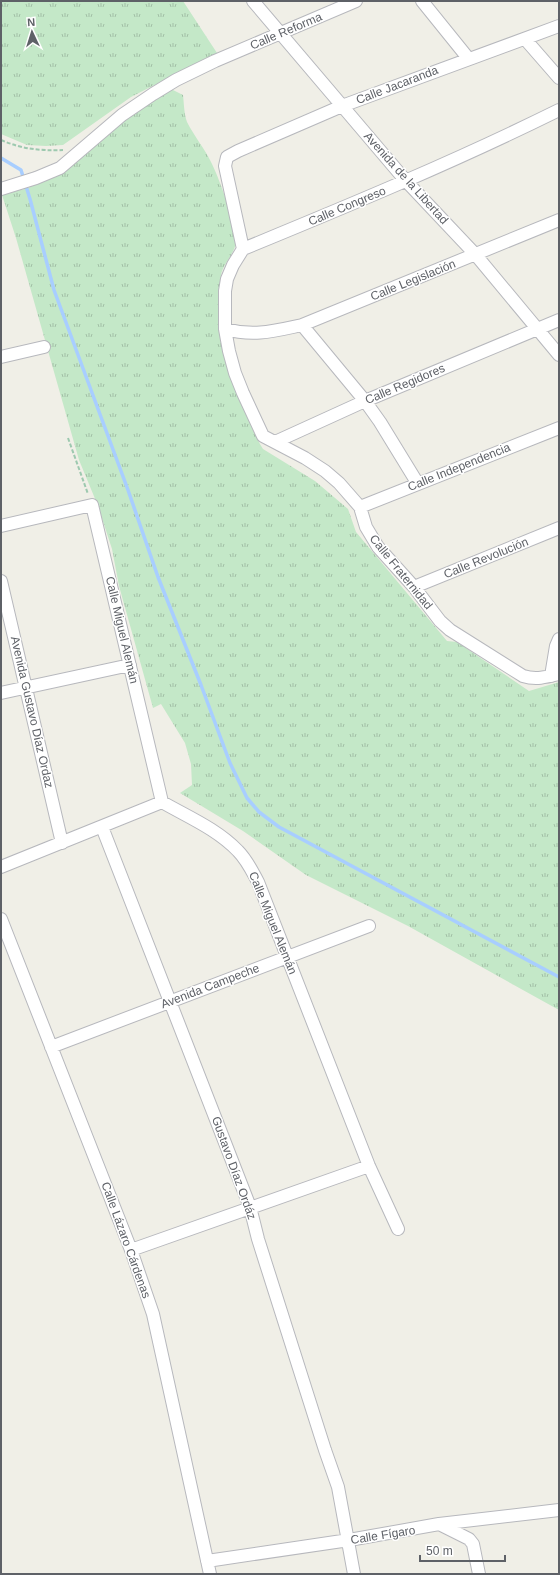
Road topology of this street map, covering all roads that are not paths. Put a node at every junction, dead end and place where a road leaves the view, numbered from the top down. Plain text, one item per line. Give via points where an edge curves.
1 (253, 1) edge
2 (356, 1) edge
3 (422, 1) edge
4 (559, 26) edge
5 (280, 33) junction
6 (525, 39) junction
7 (468, 58) junction
8 (559, 78) edge
9 (342, 106) junction
10 (559, 110) edge
11 (406, 181) junction
12 (1, 189) edge
13 (559, 220) edge
14 (243, 249) junction
15 (475, 254) junction
16 (559, 320) edge
17 (302, 325) junction
18 (225, 329) junction
19 (536, 329) junction
20 (44, 347) dead end
21 (559, 355) edge
22 (1, 358) edge
23 (365, 401) junction
24 (559, 428) edge
25 (275, 442) junction
26 (418, 484) junction
27 (360, 507) junction
28 (1, 526) edge
29 (559, 528) edge
30 (1, 581) edge
31 (414, 587) junction
32 (559, 639) edge
33 (130, 665) junction
34 (555, 675) edge
35 (26, 687) junction
36 (1, 693) edge
37 (162, 802) junction
38 (102, 827) junction
39 (62, 843) junction
40 (1, 867) edge
41 (1, 919) edge
42 (369, 926) dead end
43 (288, 957) junction
44 (170, 1002) junction
45 (51, 1047) junction
46 (369, 1166) junction
47 (250, 1207) junction
48 (398, 1229) dead end
49 (131, 1250) junction
50 (559, 1510) edge
51 (439, 1524) junction
52 (349, 1540) junction
53 (207, 1561) junction
54 (210, 1574) edge
55 (354, 1574) edge
56 (479, 1574) edge

1 - 5 street, Avenida de la Libertad
2 - 5 street, Calle Reforma
3 - 7 street
4 - 6 street, Calle Jacaranda
5 - 9 street, Avenida de la Libertad
5 - 12 street, Calle Reforma via 215,61 153,94 122,115 60,168
6 - 7 street, Calle Jacaranda
6 - 8 street
7 - 9 street, Calle Jacaranda
9 - 11 street, Avenida de la Libertad
9 - 14 street, Calle Jacaranda via 227,158 225,166
10 - 11 street, Calle Congreso
11 - 14 street, Calle Congreso
11 - 15 street, Avenida de la Libertad
13 - 15 street, Calle Legislación
14 - 18 street, Calle Fraternidad via 227,279
15 - 17 street, Calle Legislación
15 - 19 street, Avenida de la Libertad
16 - 19 street, Calle Regidores
17 - 18 street, Calle Legislación via 248,334
17 - 23 street
18 - 25 street, Calle Fraternidad via 242,393 263,436
19 - 21 street, Avenida de la Libertad
19 - 23 street, Calle Regidores
20 - 22 street
23 - 25 street, Calle Regidores
23 - 26 street
24 - 26 street, Calle Independencia
25 - 27 street, Calle Fraternidad via 325,471
26 - 27 street, Calle Independencia
27 - 31 street, Calle Fraternidad via 371,537
28 - 33 street, Calle Miguel Alemán via 92,505
29 - 31 street, Calle Revolución
30 - 35 street, Avenida Gustavo Díaz Ordaz
31 - 34 street, Calle Fraternidad via 450,630 502,663 530,678
32 - 34 street via 556,646
33 - 35 street
33 - 37 street, Calle Miguel Alemán
35 - 36 street
35 - 39 street, Avenida Gustavo Díaz Ordaz
37 - 38 street
37 - 43 street, Calle Miguel Alemán via 220,835 238,851 258,882
38 - 39 street
38 - 44 street, Gustavo Díaz Ordáz
39 - 40 street
41 - 45 street, Calle Lázaro Cárdenas
42 - 43 street, Avenida Campeche
43 - 44 street, Avenida Campeche
43 - 46 street, Calle Miguel Alemán
44 - 45 street, Avenida Campeche
44 - 47 street, Gustavo Díaz Ordáz
45 - 49 street, Calle Lázaro Cárdenas
46 - 47 street
46 - 48 street, Calle Miguel Alemán
47 - 49 street
47 - 52 street, Gustavo Díaz Ordáz via 338,1487
49 - 53 street, Calle Lázaro Cárdenas via 158,1334
50 - 51 street, Calle Fígaro
51 - 52 street, Calle Fígaro
51 - 56 street via 469,1539 473,1544
52 - 53 street, Calle Fígaro
52 - 55 street, Gustavo Díaz Ordáz
53 - 54 street, Calle Lázaro Cárdenas

